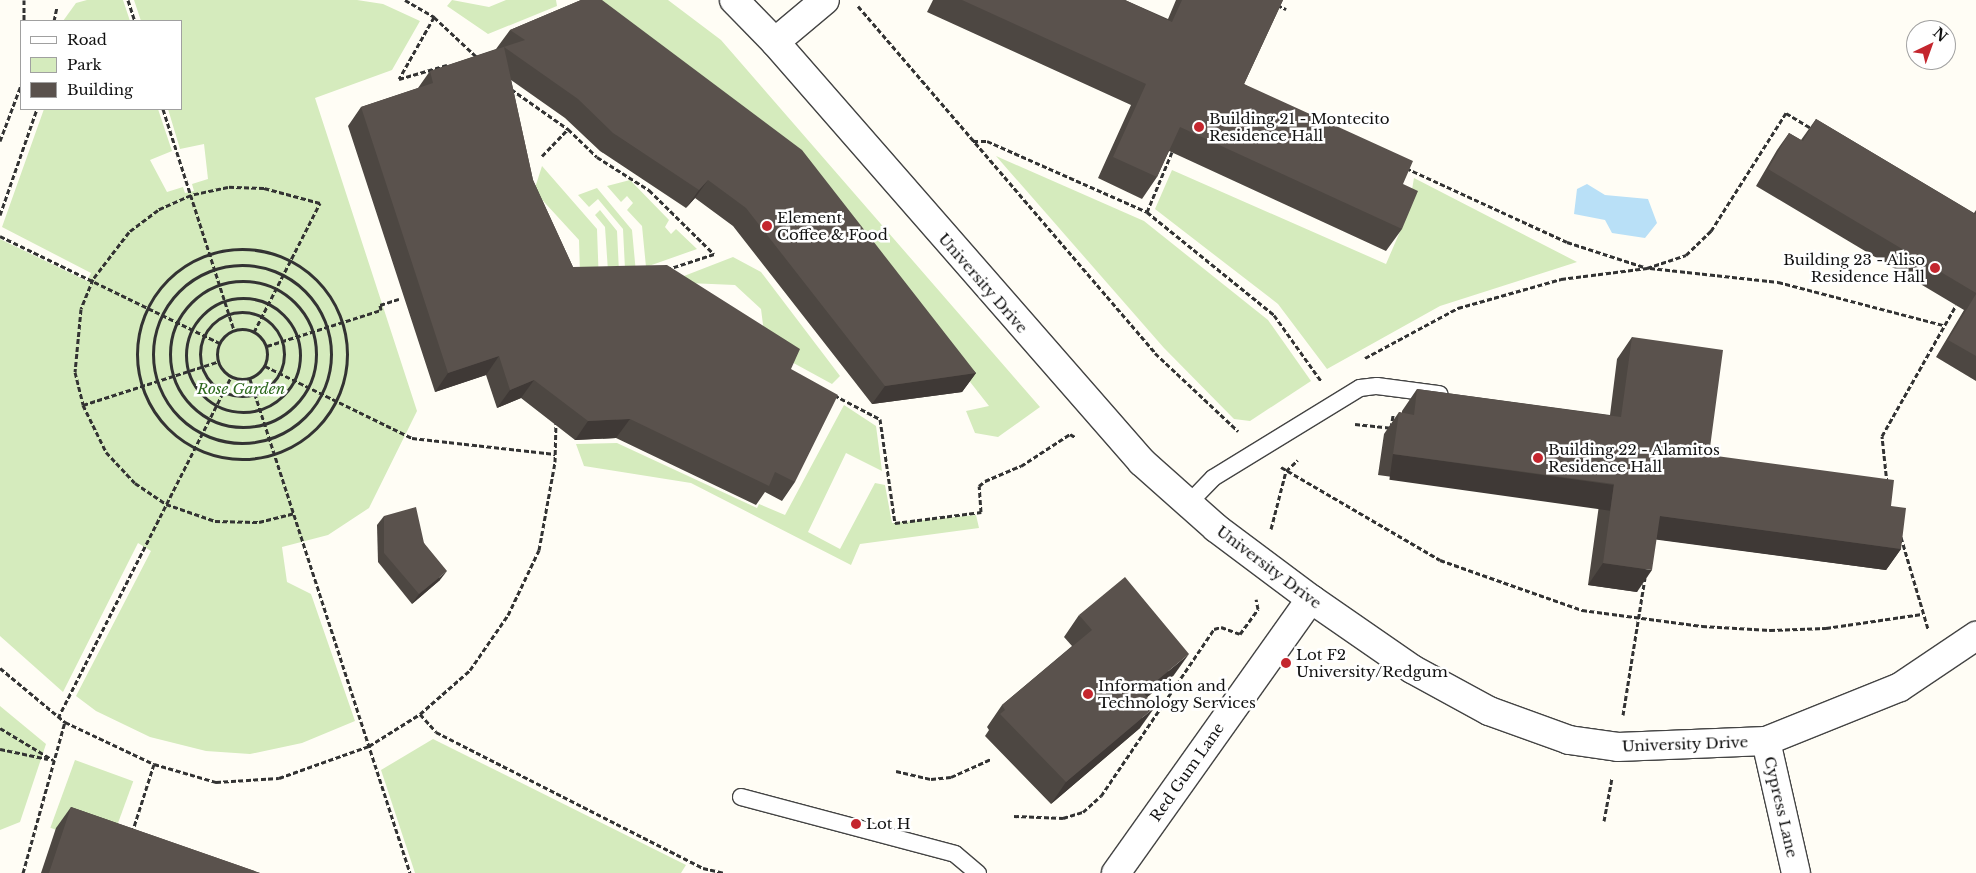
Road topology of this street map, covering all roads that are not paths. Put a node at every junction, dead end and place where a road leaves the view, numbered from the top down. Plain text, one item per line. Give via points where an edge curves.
1 (734, 0) edge
2 (825, 0) edge
3 (776, 42) junction
4 (1457, 397) edge
5 (1188, 504) junction
6 (1311, 598) junction
7 (1976, 636) edge
8 (1766, 741) junction
9 (741, 797) dead end
10 (978, 873) edge
11 (1116, 873) edge
12 (1796, 873) edge

1 - 3 street, University Drive
2 - 3 street
3 - 5 street, University Drive via 1082,398
4 - 5 lane via 1398,388 1360,388 1213,478
5 - 6 street, University Drive
6 - 8 street, University Drive via 1412,669 1489,711 1569,740 1676,748
6 - 11 street, Red Gum Lane
7 - 8 street, University Drive via 1900,687 1851,711
8 - 12 street, Cypress Lane
9 - 10 lane via 955,854

